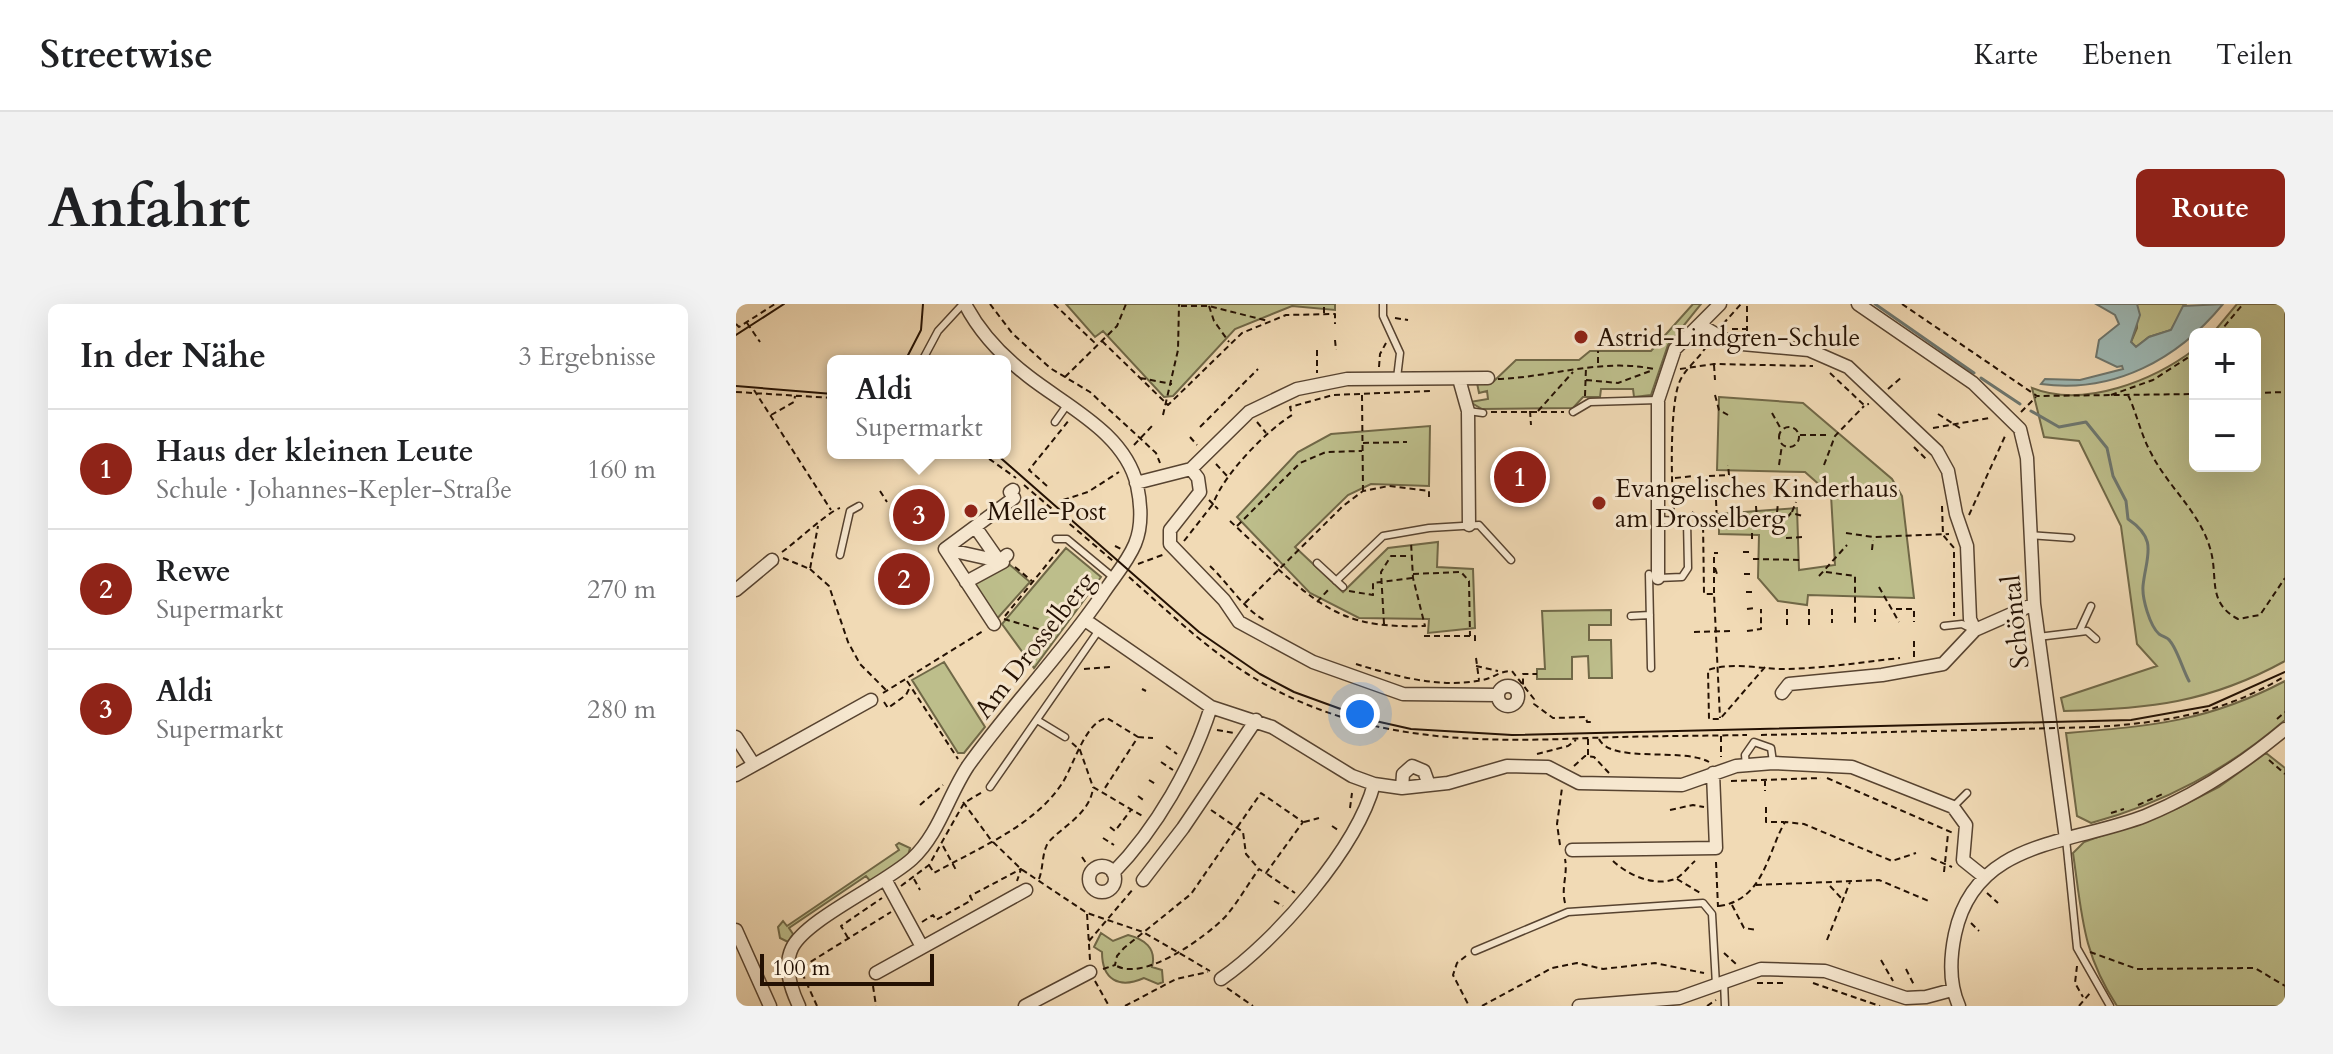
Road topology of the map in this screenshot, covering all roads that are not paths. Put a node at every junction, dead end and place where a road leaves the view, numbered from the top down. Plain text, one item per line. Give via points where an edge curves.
1 (964, 304) edge
2 (1720, 304) edge
3 (1858, 304) edge
4 (1383, 308) edge
5 (1700, 325) junction
6 (925, 355) edge
7 (1006, 355) edge
8 (1011, 359) edge
9 (1397, 378) junction
10 (1488, 378) road end
11 (1459, 379) junction
12 (1658, 400) junction
13 (1072, 408) junction
14 (1468, 411) junction
15 (1573, 412) road end
16 (1483, 413) road end
17 (1055, 422) dead end
18 (1191, 469) junction
19 (1136, 483) junction
20 (1013, 490) dead end
21 (859, 506) dead end
22 (1658, 520) junction
23 (1469, 525) junction
24 (976, 528) junction
25 (2030, 535) junction
26 (2071, 538) dead end
27 (1056, 539) dead end
28 (945, 549) junction
29 (840, 555) dead end
30 (772, 560) dead end
31 (1005, 560) junction
32 (1511, 560) dead end
33 (1317, 563) dead end
34 (1117, 573) junction
35 (1654, 576) junction
36 (1336, 581) junction
37 (966, 582) junction
38 (1343, 587) road end
39 (736, 590) edge
40 (2034, 604) junction
41 (2091, 606) dead end
42 (1650, 615) junction
43 (1631, 616) dead end
44 (1085, 620) junction
45 (998, 621) road end
46 (1944, 626) dead end
47 (1099, 630) junction
48 (1975, 630) junction
49 (2079, 632) junction
50 (2038, 637) junction
51 (2096, 639) dead end
52 (1651, 668) dead end
53 (1520, 688) road end
54 (1782, 693) dead end
55 (871, 700) dead end
56 (1211, 707) junction
57 (1037, 720) junction
58 (1256, 720) junction
59 (2285, 729) edge
60 (736, 737) edge
61 (1065, 737) road end
62 (1773, 763) junction
63 (754, 765) junction
64 (1746, 765) junction
65 (1717, 771) junction
66 (736, 775) edge
67 (1374, 784) junction
68 (1429, 785) junction
69 (990, 787) dead end
70 (1402, 788) junction
71 (1967, 793) dead end
72 (1953, 807) junction
73 (2066, 839) junction
74 (1580, 854) dead end
75 (1113, 873) dead end
76 (1983, 876) junction
77 (885, 879) junction
78 (1143, 880) road end
79 (1021, 888) road end
80 (736, 930) edge
81 (922, 947) junction
82 (1475, 951) road end
83 (1090, 972) road end
84 (876, 973) road end
85 (1216, 975) road end
86 (1718, 980) junction
87 (1952, 990) junction
88 (770, 1006) edge
89 (799, 1006) edge
90 (1025, 1006) edge
91 (1579, 1006) edge
92 (1725, 1006) edge
93 (1959, 1006) edge
94 (2110, 1006) edge

1 - 6 lane via 938,331
1 - 7 street, Am Drosselberg via 975,324
2 - 5 street
3 - 25 street, Schöntal via 1973,383 2011,417 2025,444
4 - 9 lane via 1400,353
5 - 12 street via 1660,370
5 - 48 street via 1731,343 1789,346 1848,367 1937,451 1948,471 1962,531
8 - 13 street, Am Drosselberg
9 - 11 street
9 - 18 street via 1333,381 1277,396 1202,450
10 - 11 street
11 - 14 street
12 - 15 lane via 1585,405
12 - 22 street
13 - 17 lane
13 - 19 street, Am Drosselberg via 1109,439 1131,467
14 - 16 lane
14 - 23 street
18 - 19 street
18 - 53 street via 1200,492 1170,530 1172,547 1239,622 1313,662 1403,694 1498,695 1502,704 1511,706
19 - 34 street, Am Drosselberg via 1141,521
20 - 24 street via 1014,498
21 - 29 lane via 850,511
22 - 35 street
22 - 35 lane via 1687,521 1688,568 1682,577
23 - 32 lane via 1479,525
23 - 36 lane via 1377,539
24 - 28 street
24 - 31 street
25 - 26 lane
25 - 40 street, Schöntal
27 - 34 lane via 1067,539
28 - 31 street
28 - 37 street
30 - 39 street
31 - 37 street
33 - 36 lane
34 - 44 street, Am Drosselberg
35 - 42 lane
36 - 38 lane
37 - 45 street
40 - 48 street
40 - 50 street, Schöntal
41 - 49 lane
42 - 43 lane
42 - 52 lane
44 - 47 street
44 - 77 street, Am Drosselberg via 951,784 927,844
46 - 48 lane
47 - 56 street
47 - 57 lane
48 - 54 street via 1943,664 1789,684
49 - 50 lane
49 - 51 lane
50 - 73 street, Schöntal
55 - 63 street
56 - 58 street
56 - 75 street via 1154,823
57 - 61 lane
57 - 69 lane
58 - 67 street
58 - 78 street
59 - 73 street via 2178,800
60 - 63 street
62 - 64 street
62 - 64 lane via 1771,748 1760,741 1748,747
62 - 72 street via 1852,767
63 - 66 street
64 - 65 street
65 - 68 street via 1682,785 1579,783 1548,767 1507,766 1463,781
65 - 74 street via 1716,852 1601,849
67 - 70 street
67 - 85 street via 1361,818 1305,899 1240,966
68 - 70 street
68 - 70 street via 1424,771 1412,766 1403,774
71 - 72 lane
72 - 76 street via 1966,825 1962,856
73 - 76 street via 2013,857
73 - 94 lane, Schöntal via 2078,950
76 - 87 street via 1959,914
77 - 81 street
77 - 89 street, Am Drosselberg via 800,936 792,947 788,973
79 - 81 street
80 - 88 street
81 - 84 street
82 - 86 lane via 1568,912 1703,903 1712,914
83 - 90 street
86 - 87 street via 1752,970 1792,968 1825,971 1890,993 1920,997
86 - 91 street via 1679,998
86 - 92 lane
87 - 93 street

